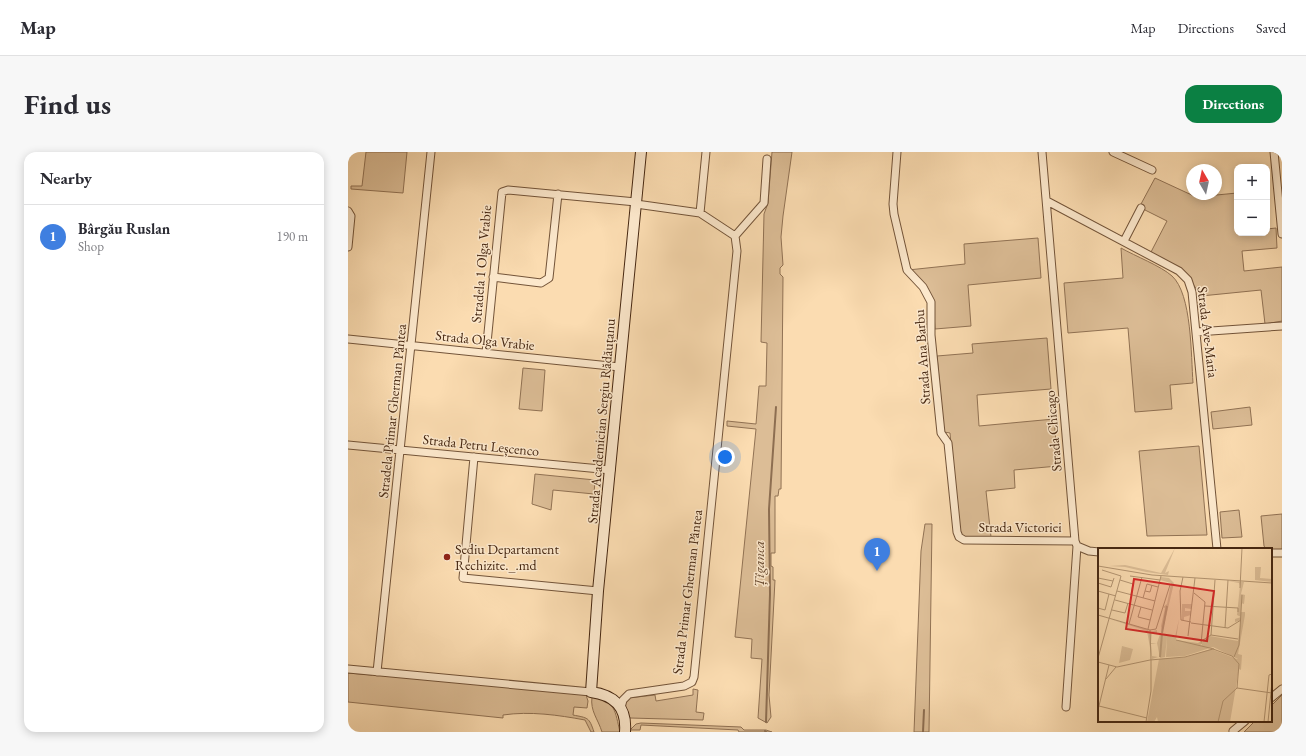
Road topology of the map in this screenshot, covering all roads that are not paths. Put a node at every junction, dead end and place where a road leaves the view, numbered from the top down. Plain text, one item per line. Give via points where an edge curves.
1 (431, 152) edge
2 (641, 152) edge
3 (706, 152) edge
4 (897, 152) edge
5 (1042, 152) edge
6 (1113, 152) edge
7 (1274, 152) edge
8 (767, 159) dead end
9 (1152, 170) dead end
10 (558, 194) junction
11 (1047, 201) junction
12 (636, 203) junction
13 (1141, 208) dead end
14 (1062, 209) junction
15 (348, 212) edge
16 (700, 213) junction
17 (1048, 218) junction
18 (1282, 234) edge
19 (735, 236) junction
20 (1124, 241) junction
21 (348, 247) edge
22 (493, 277) junction
23 (1282, 326) edge
24 (1196, 332) junction
25 (348, 339) edge
26 (412, 346) junction
27 (486, 353) junction
28 (620, 368) junction
29 (348, 445) edge
30 (401, 450) junction
31 (474, 457) junction
32 (611, 470) junction
33 (964, 540) joint
34 (1076, 543) junction
35 (1217, 548) edge
36 (1098, 552) edge
37 (598, 592) junction
38 (348, 669) edge
39 (377, 672) junction
40 (1282, 689) edge
41 (590, 692) junction
42 (1272, 697) edge
43 (1066, 707) dead end
44 (620, 708) junction
45 (1244, 722) edge
46 (1233, 731) edge
47 (625, 732) edge

1 - 26 street, Stradela Primar Gherman Pântea
2 - 12 street, Strada Academician Sergiu Rădăuțanu
3 - 16 street
4 - 33 street, Strada Ana Barbu via 894,214 907,270 923,287 931,302 931,335 941,433 948,443 957,532
5 - 11 street, Strada Chicago
6 - 9 street
7 - 18 street
8 - 19 street via 764,203
10 - 12 street, Stradela 1 Olga Vrabie
10 - 22 street, Stradela 1 Olga Vrabie via 508,190 502,192
10 - 22 street via 550,278 541,282
11 - 14 street, Strada Ave-Maria
11 - 17 street, Strada Chicago
12 - 16 street, Stradela 1 Olga Vrabie
12 - 28 street, Strada Academician Sergiu Rădăuțanu
13 - 20 street
14 - 17 street via 1056,209
14 - 20 street, Strada Ave-Maria
15 - 21 street via 351,216
16 - 19 street, Stradela 1 Olga Vrabie
17 - 34 street, Strada Chicago
19 - 44 street, Strada Primar Gherman Pântea via 738,251 694,677 692,682 684,686 629,694
20 - 24 street, Strada Ave-Maria via 1179,271 1188,280 1192,292
22 - 27 street, Stradela 1 Olga Vrabie
23 - 24 street
24 - 35 street, Strada Ave-Maria
25 - 26 street, Strada Olga Vrabie
26 - 27 street, Strada Olga Vrabie
26 - 30 street, Stradela Primar Gherman Pântea
27 - 28 street, Strada Olga Vrabie
28 - 32 street, Strada Academician Sergiu Rădăuțanu
29 - 30 street, Strada Petru Leșcenco
30 - 31 street, Strada Petru Leșcenco
30 - 39 street, Stradela Primar Gherman Pântea
31 - 32 street, Strada Petru Leșcenco
31 - 37 street via 463,578
32 - 37 street, Strada Academician Sergiu Rădăuțanu
33 - 34 street, Strada Victoriei
34 - 36 street, Strada Victoriei via 1089,551
34 - 43 street, Strada Chicago
37 - 41 street, Strada Academician Sergiu Rădăuțanu
38 - 39 street
39 - 41 street
40 - 42 street
41 - 44 street via 614,699
44 - 47 street via 626,723
45 - 46 street

